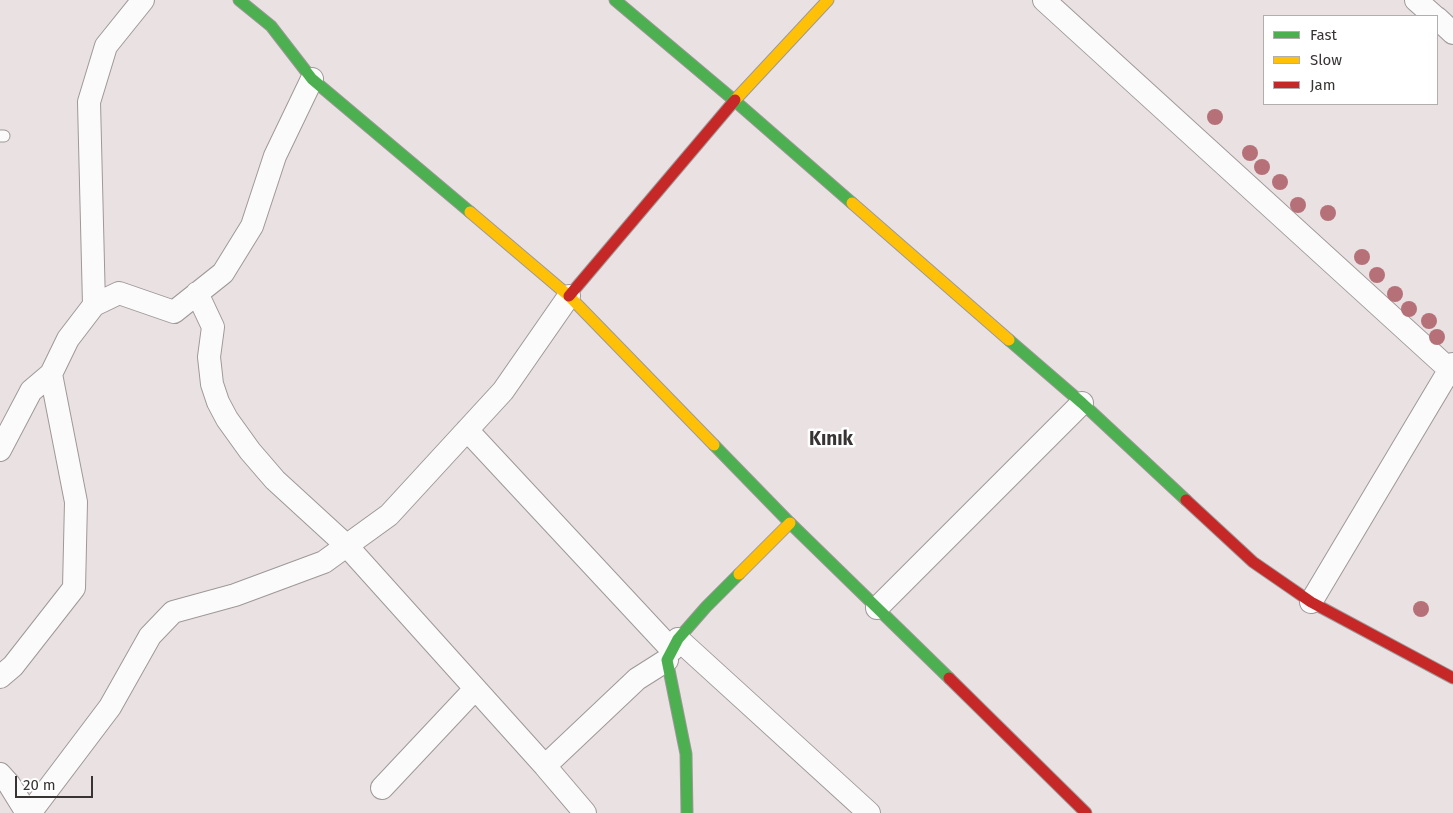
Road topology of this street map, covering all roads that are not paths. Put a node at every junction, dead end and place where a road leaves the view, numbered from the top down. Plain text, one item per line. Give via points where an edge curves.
1 (143, 0) edge
2 (239, 0) edge
3 (615, 0) edge
4 (828, 0) edge
5 (1044, 0) edge
6 (1416, 0) edge
7 (1434, 15) edge
8 (1438, 19) edge
9 (1453, 33) edge
10 (312, 78) junction
11 (735, 101) junction
12 (197, 294) junction
13 (570, 296) junction
14 (94, 305) junction
15 (1451, 367) edge
16 (51, 374) junction
17 (1082, 403) junction
18 (467, 430) junction
19 (0, 450) edge
20 (790, 523) junction
21 (347, 546) junction
22 (1311, 602) junction
23 (877, 608) junction
24 (672, 650) junction
25 (0, 677) edge
26 (1453, 678) edge
27 (475, 689) junction
28 (545, 766) junction
29 (0, 774) edge
30 (382, 788) dead end
31 (28, 813) edge
32 (585, 813) edge
33 (687, 813) edge
34 (868, 813) edge
35 (1086, 813) edge

1 - 14 street via 106,46 88,102
2 - 10 street via 271,26
3 - 11 street
4 - 11 street
5 - 15 street
6 - 7 street
8 - 9 street
10 - 12 street via 275,156 252,226 223,273
10 - 13 street
11 - 13 street
11 - 17 street
12 - 14 street via 174,312 119,293
12 - 21 street via 213,327 210,370 218,402 227,419 275,480
13 - 18 street via 503,391
13 - 20 street
14 - 16 street via 68,339
15 - 22 street
16 - 19 street via 31,391
16 - 25 street via 76,502 74,588 13,666
17 - 22 street via 1254,562
17 - 23 street
18 - 21 street via 389,515
18 - 24 street
20 - 23 street
20 - 24 street via 706,606
21 - 27 street
21 - 31 street via 324,562 235,595 173,612 150,636 110,708
22 - 26 street
23 - 35 street
24 - 28 street
24 - 33 street via 686,754
24 - 34 street
27 - 28 street
27 - 30 street
28 - 32 street
29 - 31 street

